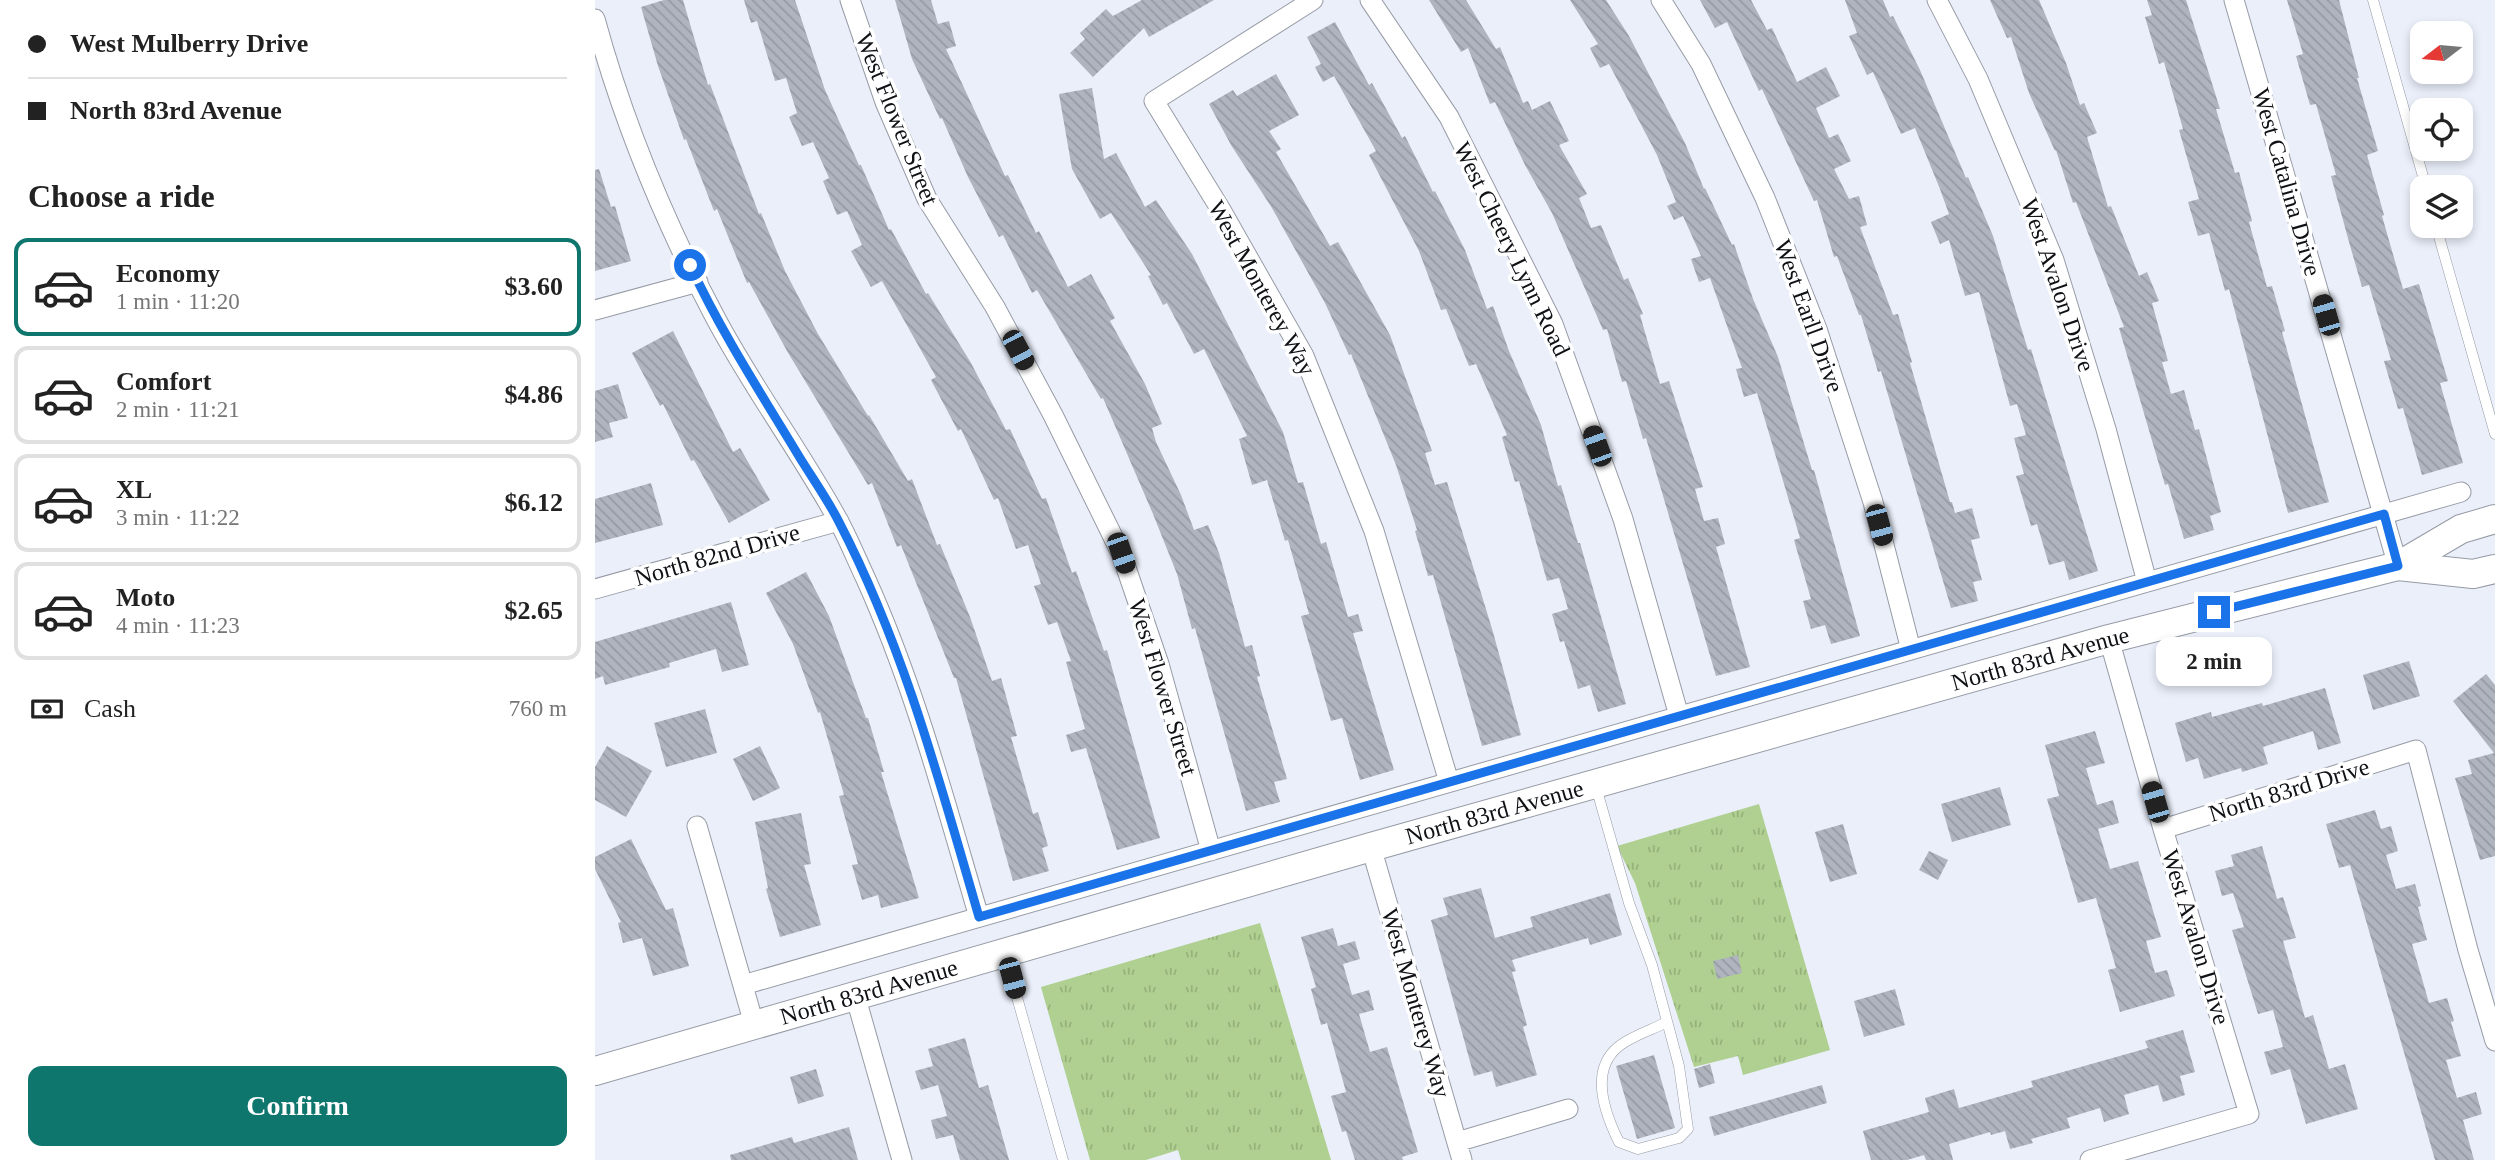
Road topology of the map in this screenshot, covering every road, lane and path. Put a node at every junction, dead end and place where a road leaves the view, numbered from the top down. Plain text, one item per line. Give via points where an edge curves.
1 (850, 0) edge
2 (1313, 0) edge
3 (1370, 0) edge
4 (1661, 0) edge
5 (1937, 0) edge
6 (2234, 0) edge
7 (2373, 0) edge
8 (596, 23) edge
9 (2423, 175) edge
10 (2440, 238) edge
11 (698, 282) junction
12 (595, 310) edge
13 (2495, 435) edge
14 (2461, 492) dead end
15 (2384, 514) junction
16 (2495, 519) edge
17 (839, 521) junction
18 (2398, 566) junction
19 (2495, 569) edge
20 (2147, 582) junction
21 (595, 589) edge
22 (2109, 639) junction
23 (1911, 650) junction
24 (1679, 716) junction
25 (1450, 782) junction
26 (1595, 783) junction
27 (697, 826) dead end
28 (2163, 829) junction
29 (1371, 847) junction
30 (1212, 850) junction
31 (979, 917) junction
32 (1005, 952) junction
33 (743, 985) junction
34 (855, 995) junction
35 (1667, 1022) junction
36 (754, 1024) junction
37 (2495, 1041) edge
38 (595, 1071) edge
39 (1568, 1109) dead end
40 (1459, 1151) edge
41 (902, 1160) edge
42 (1063, 1160) edge
43 (2090, 1160) edge

1 - 30 street, West Flower Street via 885,102 927,199 995,307 1121,553 1159,664
2 - 25 street, West Monterey Way via 1154,101 1304,356 1374,531
3 - 24 street, West Cheery Lynn Road via 1449,117 1553,324 1623,519
4 - 23 street, West Earll Drive via 1701,64 1754,174 1817,329 1873,502
5 - 20 street, West Avalon Drive via 1978,79 2055,260
6 - 15 street, West Catalina Drive
7 - 9 lane
8 - 11 street via 640,152
10 - 13 lane
11 - 12 street
11 - 17 street via 737,356
14 - 15 street, North 83rd Avenue
15 - 18 street, West Catalina Drive
15 - 20 street, North 83rd Avenue
16 - 18 main road, North 83rd Avenue via 2461,529
17 - 21 street, North 82nd Drive
17 - 31 street via 908,682
18 - 19 main road, North 83rd Avenue via 2473,574
18 - 22 main road, North 83rd Avenue
20 - 23 street, North 83rd Avenue
22 - 26 main road, North 83rd Avenue
22 - 28 street, West Avalon Drive
23 - 24 street, North 83rd Avenue
24 - 25 street, North 83rd Avenue
25 - 30 street, North 83rd Avenue
26 - 29 main road, North 83rd Avenue
26 - 35 lane
27 - 33 street
28 - 37 street, North 83rd Drive via 2416,750
28 - 43 street, West Avalon Drive via 2249,1114
29 - 32 main road, North 83rd Avenue
29 - 40 street, West Monterey Way
30 - 31 street, North 83rd Avenue
31 - 33 street, North 83rd Avenue
32 - 34 main road, North 83rd Avenue
32 - 42 lane
33 - 36 street
34 - 36 main road, North 83rd Avenue
34 - 41 street
35 - 35 lane via 1688,1129 1679,1138 1638,1149 1619,1142 1610,1124 1600,1078 1604,1063 1619,1046
36 - 38 main road, North 83rd Avenue
39 - 40 street

